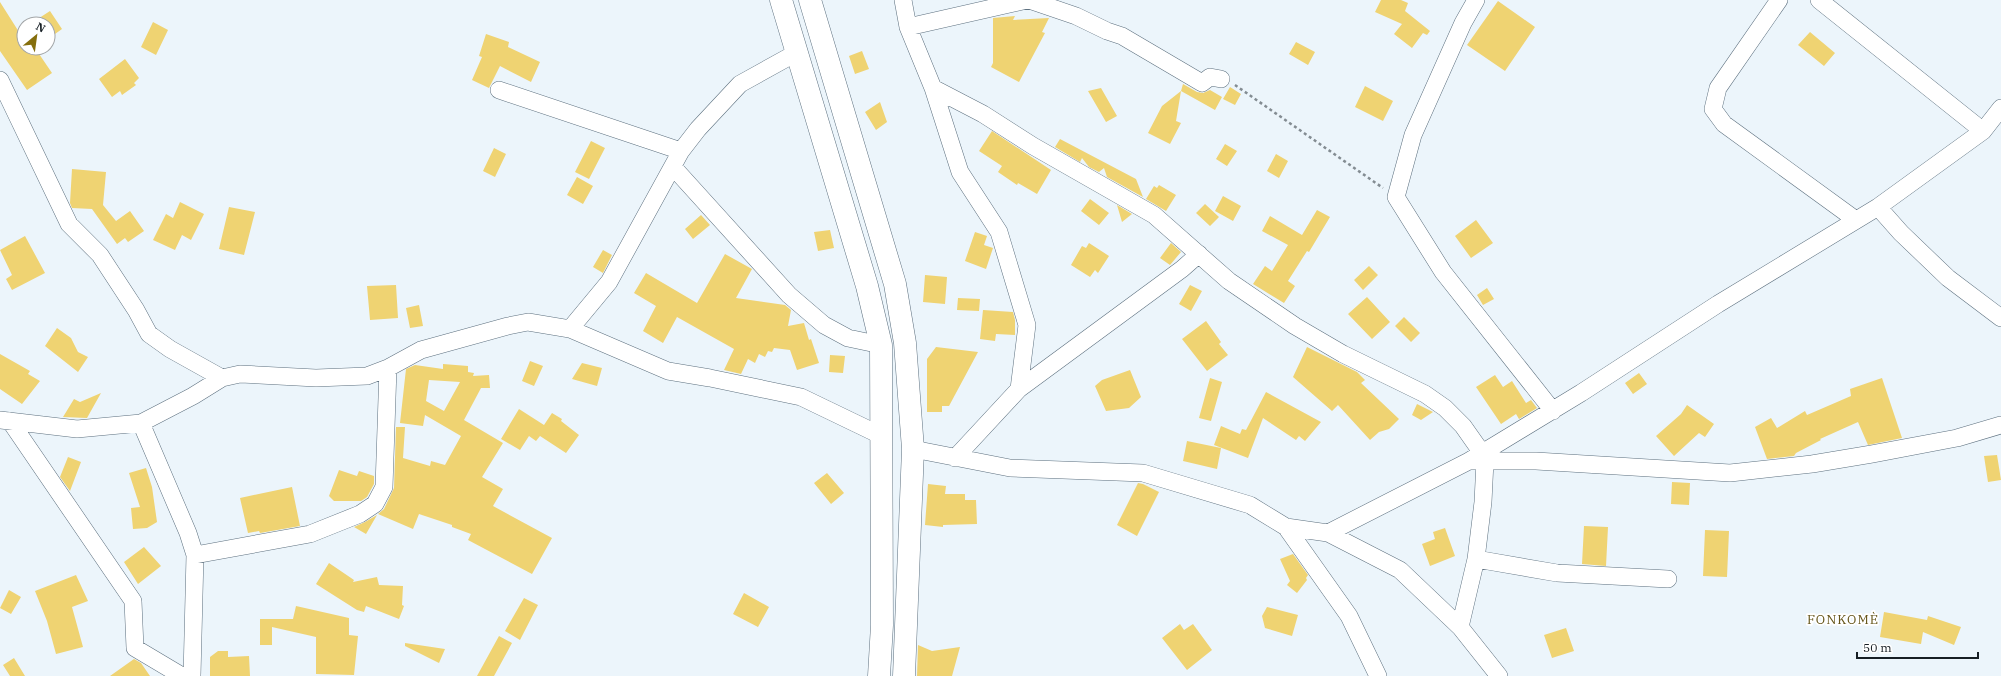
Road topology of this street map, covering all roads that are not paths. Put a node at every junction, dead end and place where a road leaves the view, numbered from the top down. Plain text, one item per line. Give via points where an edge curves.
1 (781, 0) edge
2 (810, 0) edge
3 (903, 0) edge
4 (1028, 0) edge
5 (1476, 0) edge
6 (1779, 0) edge
7 (1819, 0) edge
8 (988, 5) edge
9 (908, 27) junction
10 (796, 53) junction
11 (0, 80) edge
12 (1221, 80) road end
13 (933, 88) junction
14 (499, 90) dead end
15 (2001, 108) edge
16 (1983, 131) junction
17 (681, 151) junction
18 (674, 168) junction
19 (1878, 207) junction
20 (1856, 220) junction
21 (1199, 254) junction
22 (2001, 318) edge
23 (570, 329) junction
24 (881, 346) junction
25 (388, 368) junction
26 (222, 378) junction
27 (1019, 389) junction
28 (1553, 411) junction
29 (5, 420) edge
30 (141, 423) junction
31 (2001, 425) edge
32 (882, 436) junction
33 (913, 449) junction
34 (955, 458) junction
35 (1479, 458) junction
36 (1286, 526) junction
37 (1328, 533) junction
38 (195, 555) junction
39 (1476, 559) junction
40 (1668, 579) dead end
41 (1460, 627) junction
42 (182, 676) edge
43 (192, 676) edge
44 (879, 676) edge
45 (904, 676) edge
46 (1378, 676) edge
47 (1500, 676) edge

1 - 10 street
2 - 33 street via 895,284 905,344
3 - 9 street
4 - 8 street
4 - 12 street via 1076,16 1122,36 1202,83 1210,77
5 - 28 street via 1413,134 1396,197 1442,272
6 - 20 street via 1718,88 1713,108 1724,124
7 - 16 street
8 - 9 street
9 - 13 street
10 - 17 street via 740,84
10 - 24 street via 867,286
11 - 26 street via 69,224 100,255 150,334 170,349
13 - 21 street via 1154,215
13 - 27 street via 960,172 999,232 1026,325
14 - 17 street
15 - 16 street
16 - 19 street
17 - 18 street
18 - 23 street via 609,282
18 - 24 street via 788,295 824,325 848,338
19 - 20 street
19 - 22 street via 1900,233 1948,278
20 - 28 street via 1718,304
21 - 27 street
21 - 35 street via 1230,281 1295,326 1343,354 1425,394 1445,408 1463,426
23 - 25 street via 528,322 508,326 421,350
23 - 32 street via 668,372 802,397
24 - 32 street
25 - 26 street via 367,376 316,378 240,374
25 - 38 street via 384,487 375,504 360,514 310,534
26 - 30 street
27 - 34 street
28 - 35 street
29 - 30 street via 77,429
29 - 42 street via 133,601 135,648
30 - 38 street
31 - 35 street via 1957,438 1872,454 1730,473
32 - 44 street via 882,625
33 - 34 street
33 - 45 street
34 - 36 street via 1010,468 1143,473 1250,505
35 - 37 street
35 - 39 street via 1483,502
36 - 37 street
36 - 46 street via 1349,616
37 - 41 street via 1400,570
38 - 43 street
39 - 40 street via 1557,573
39 - 41 street
41 - 47 street

